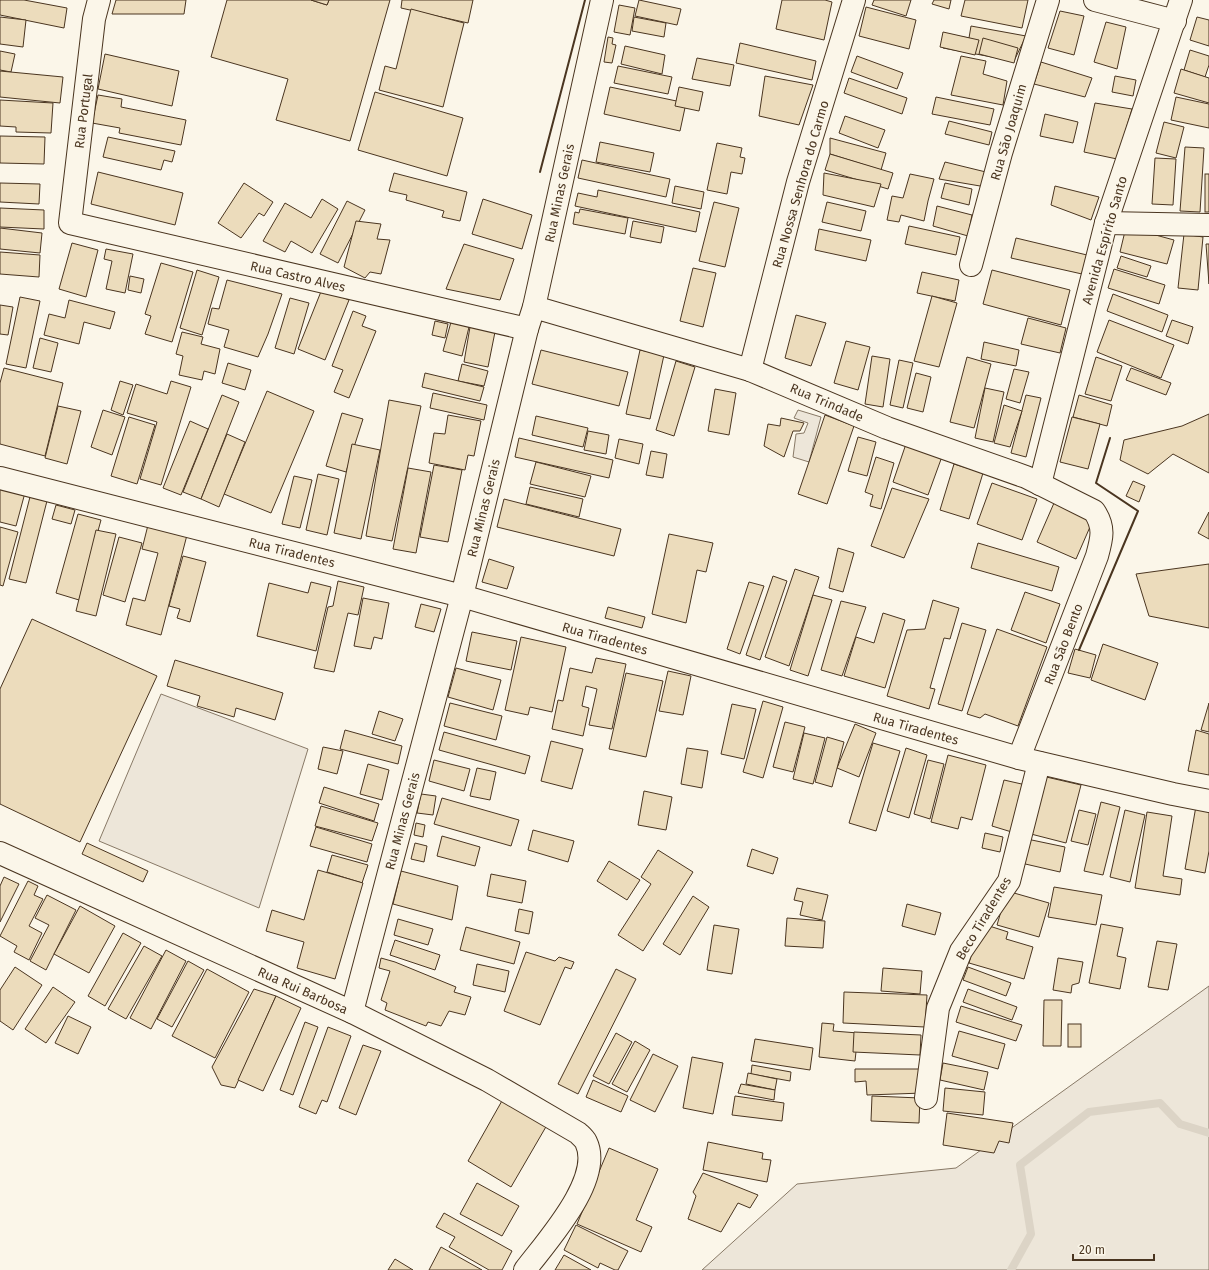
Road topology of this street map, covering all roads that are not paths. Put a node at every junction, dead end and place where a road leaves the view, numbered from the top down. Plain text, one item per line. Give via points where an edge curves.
1 (99, 0) edge
2 (602, 0) edge
3 (854, 0) edge
4 (1048, 0) edge
5 (1095, 0) edge
6 (1182, 0) edge
7 (1175, 21) junction
8 (70, 223) joint
9 (1106, 223) junction
10 (1209, 225) edge
11 (971, 266) dead end
12 (534, 307) junction
13 (527, 329) junction
14 (750, 370) junction
15 (0, 478) edge
16 (1040, 484) junction
17 (1102, 529) joint
18 (462, 596) junction
19 (1029, 760) junction
20 (1209, 801) edge
21 (0, 853) edge
22 (352, 1012) junction
23 (926, 1098) dead end
24 (525, 1270) edge

1 - 8 street, Rua Portugal via 94,19
2 - 12 street, Rua Minas Gerais
3 - 14 street, Rua Nossa Senhora do Carmo via 798,182
4 - 11 street, Rua São Joaquim
5 - 7 street
6 - 7 street, Avenida Espírito Santo
7 - 9 street, Avenida Espírito Santo
8 - 13 street, Rua Castro Alves
9 - 10 street
9 - 16 street, Avenida Espírito Santo
12 - 13 street, Rua Minas Gerais
12 - 14 street, Rua Trindade
13 - 18 street, Rua Minas Gerais
14 - 16 street, Rua Trindade via 887,428
15 - 18 street, Rua Tiradentes
16 - 17 street, Rua Trindade via 1094,511
17 - 19 street, Rua São Bento via 1102,540 1097,556
18 - 19 street, Rua Tiradentes
18 - 22 street, Rua Minas Gerais
19 - 20 street, Rua Tiradentes
19 - 23 street, Beco Tiradentes via 1009,880 961,951 938,1008
21 - 22 street, Rua Rui Barbosa
22 - 24 street, Rua Rui Barbosa via 487,1080 578,1133 585,1141 589,1152 589,1166 584,1184 573,1207

